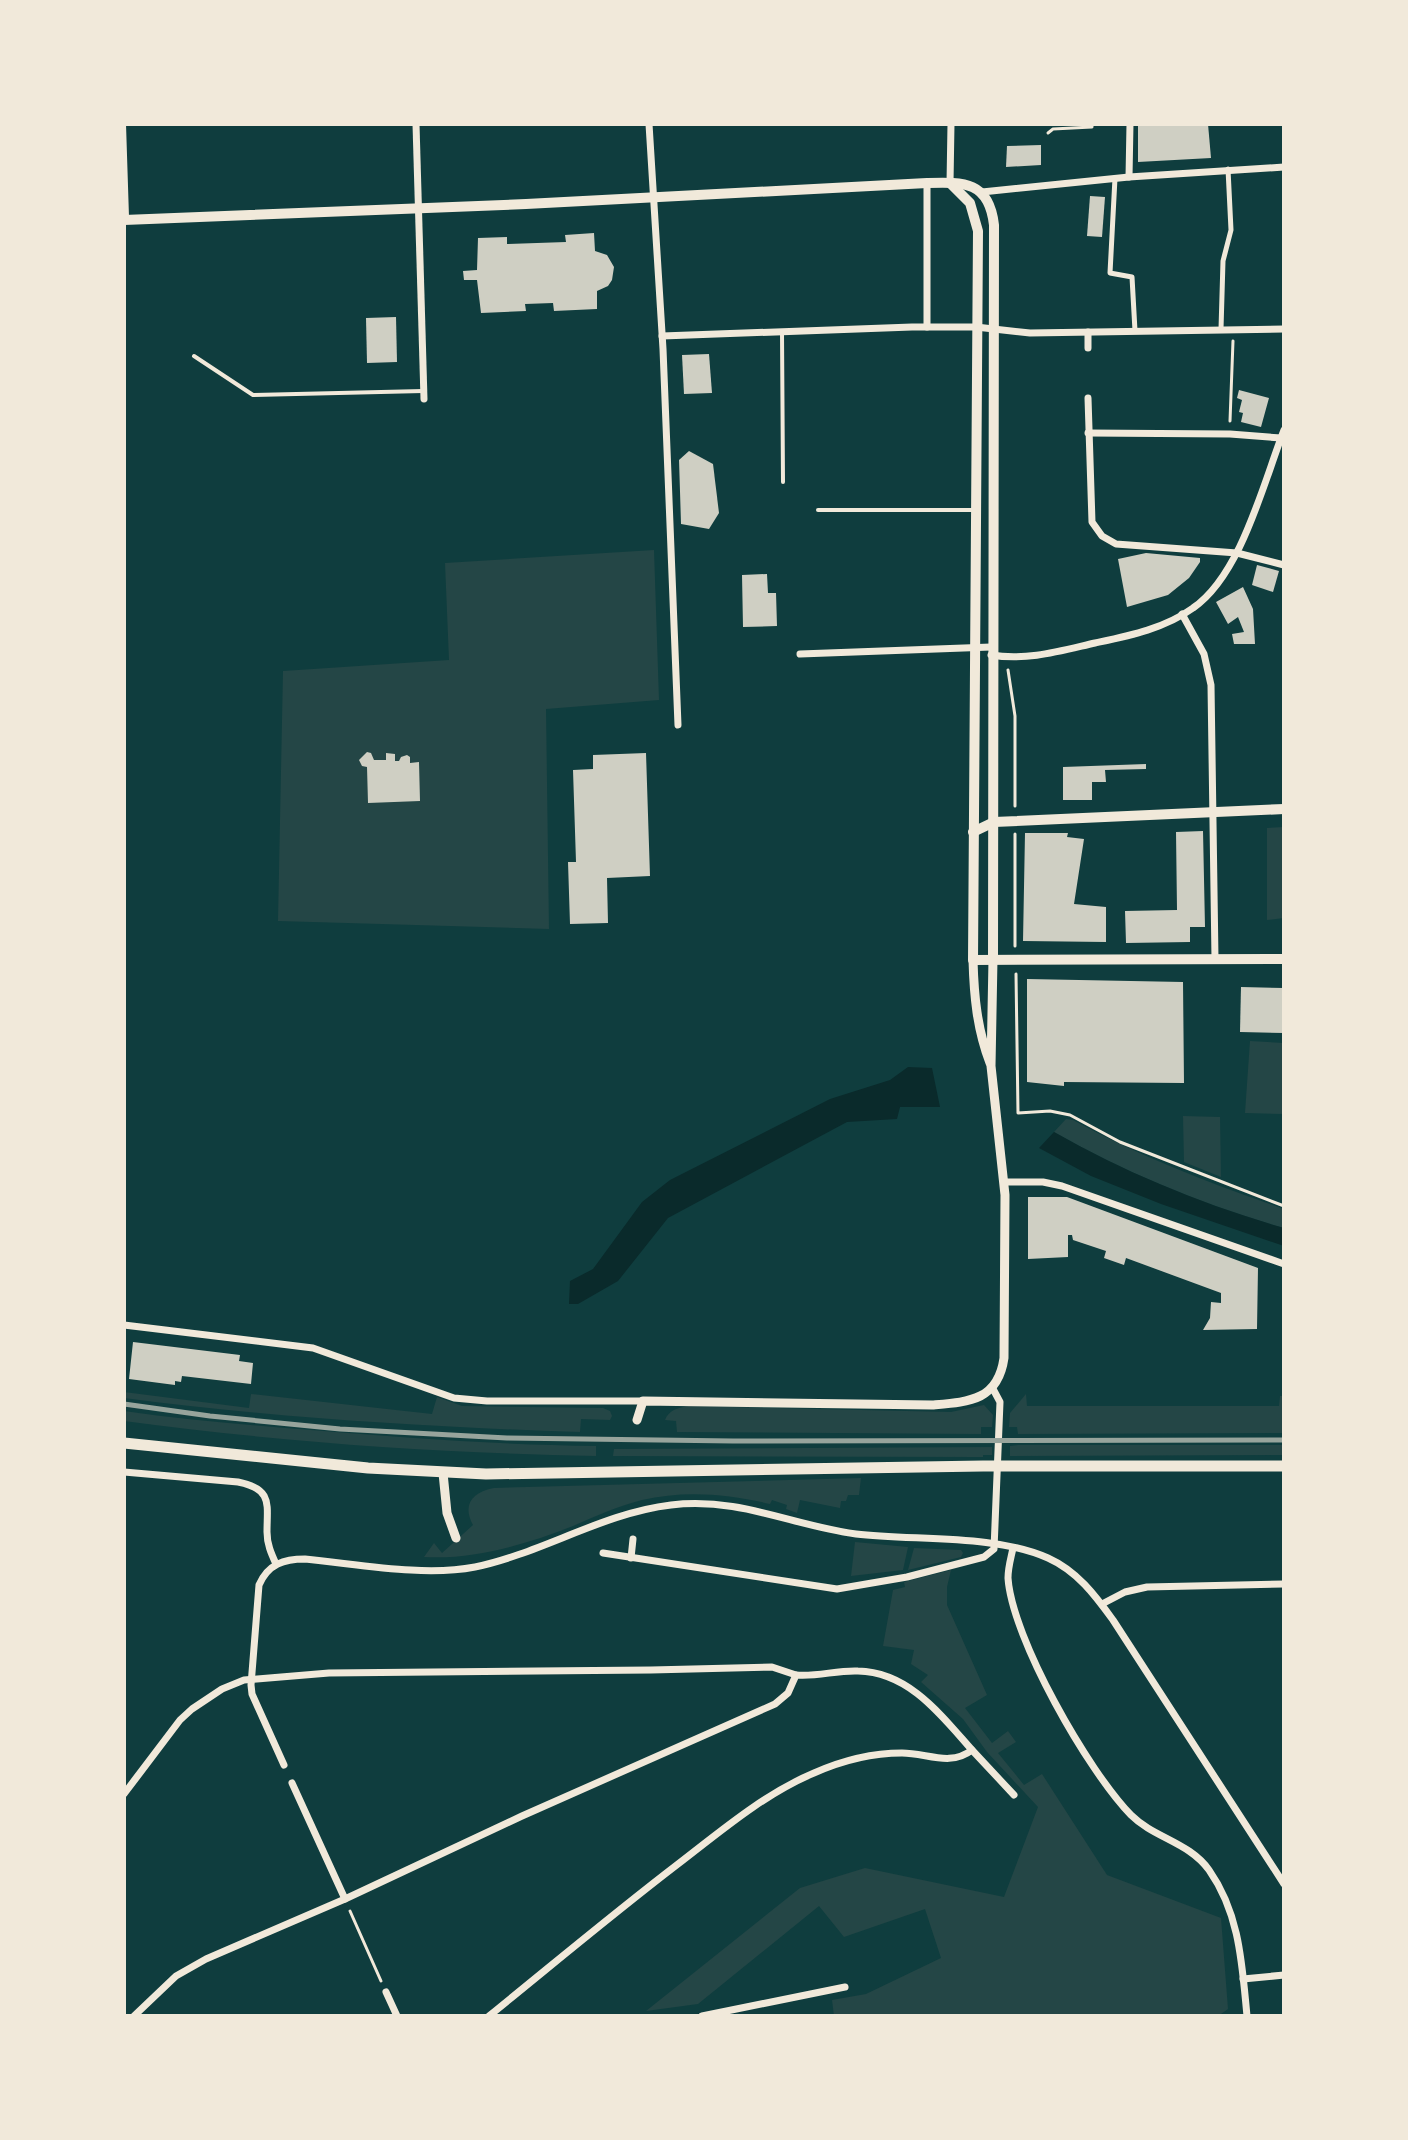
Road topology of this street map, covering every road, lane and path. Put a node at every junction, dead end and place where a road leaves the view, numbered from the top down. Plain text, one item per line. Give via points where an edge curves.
1 (124, 124) edge
2 (416, 124) edge
3 (649, 124) edge
4 (951, 124) edge
5 (1092, 124) edge
6 (1130, 124) edge
7 (1048, 133) dead end
8 (1284, 167) edge
9 (1228, 169) junction
10 (1129, 177) junction
11 (1115, 178) junction
12 (927, 183) junction
13 (950, 183) junction
14 (978, 189) junction
15 (653, 198) junction
16 (418, 208) junction
17 (125, 220) edge
18 (927, 327) junction
19 (976, 327) junction
20 (994, 328) junction
21 (1221, 329) junction
22 (1233, 329) junction
23 (1284, 329) edge
24 (1135, 331) junction
25 (1088, 332) junction
26 (782, 333) junction
27 (662, 336) junction
28 (1088, 348) dead end
29 (194, 356) dead end
30 (424, 395) joint
31 (1088, 398) dead end
32 (1088, 433) junction
33 (1230, 434) junction
34 (1282, 434) edge
35 (783, 482) dead end
36 (818, 510) dead end
37 (975, 510) junction
38 (1237, 553) junction
39 (1284, 565) edge
40 (1182, 614) junction
41 (974, 648) junction
42 (991, 651) junction
43 (800, 654) dead end
44 (1005, 657) junction
45 (678, 725) dead end
46 (1284, 809) edge
47 (1215, 812) junction
48 (1015, 821) junction
49 (994, 822) junction
50 (973, 832) junction
51 (993, 959) junction
52 (1015, 959) junction
53 (1215, 959) junction
54 (1284, 959) edge
55 (973, 960) junction
56 (991, 1066) junction
57 (1005, 1182) junction
58 (1284, 1206) edge
59 (1284, 1264) edge
60 (124, 1325) edge
61 (992, 1387) junction
62 (643, 1401) junction
63 (637, 1420) dead end
64 (124, 1443) edge
65 (1284, 1466) edge
66 (124, 1472) edge
67 (443, 1473) junction
68 (456, 1538) dead end
69 (633, 1539) dead end
70 (994, 1545) junction
71 (1013, 1548) junction
72 (603, 1553) dead end
73 (631, 1558) junction
74 (276, 1564) junction
75 (1284, 1584) edge
76 (1102, 1604) junction
77 (796, 1675) junction
78 (251, 1680) junction
79 (972, 1750) junction
80 (284, 1765) dead end
81 (292, 1783) dead end
82 (124, 1794) edge
83 (1014, 1795) dead end
84 (1284, 1884) edge
85 (345, 1899) junction
86 (352, 1914) dead end
87 (1284, 1975) edge
88 (380, 1977) dead end
89 (1243, 1979) junction
90 (845, 1987) dead end
91 (386, 1992) dead end
92 (134, 2016) edge
93 (397, 2016) edge
94 (489, 2016) edge
95 (702, 2016) edge
96 (1247, 2016) edge

1 - 17 lane
2 - 16 street
3 - 15 street
4 - 13 street
5 - 7 path
6 - 10 street
8 - 9 street
9 - 10 street
9 - 21 street via 1231,230 1223,261
10 - 11 street
11 - 14 street
11 - 24 street via 1110,273 1132,277
12 - 13 main road
12 - 15 main road
12 - 18 street
13 - 14 main road
13 - 19 main road via 970,203 978,231
14 - 20 main road via 989,203 994,225
15 - 16 main road
15 - 27 street
16 - 17 main road
16 - 30 street
18 - 19 street
18 - 26 street
19 - 20 street
19 - 37 main road
20 - 25 street
20 - 42 main road
21 - 22 street
21 - 24 street
22 - 23 street
22 - 33 path
24 - 25 street
25 - 28 street
26 - 27 street
26 - 35 lane
27 - 45 street
29 - 30 lane via 253,395
31 - 32 street
32 - 33 street
32 - 38 street via 1092,522 1102,536 1123,545
33 - 34 street
34 - 38 street
36 - 37 lane
37 - 41 main road
38 - 39 street
38 - 40 street via 1214,590
40 - 44 street via 1159,627 1110,640
40 - 47 street via 1204,654 1211,685
41 - 42 street
41 - 43 street
41 - 50 main road
42 - 44 street
42 - 49 main road
44 - 48 path via 1015,716
46 - 47 main road
47 - 48 main road
47 - 53 street
48 - 49 main road
48 - 52 path
49 - 50 main road
49 - 51 main road
50 - 55 main road
51 - 52 main road
51 - 55 main road
51 - 56 street
52 - 53 main road
52 - 58 path via 1018,1113 1065,1113 1120,1142
53 - 54 main road
55 - 56 street via 980,1036
56 - 57 street
57 - 59 street via 1062,1186
57 - 61 street via 1004,1358
60 - 62 street via 313,1348 454,1398
61 - 62 street via 974,1399 932,1405
61 - 70 street via 1000,1410
62 - 63 street
64 - 67 main road
65 - 67 main road
66 - 74 street via 238,1482 259,1490 267,1503 267,1537
67 - 68 street
69 - 73 street
70 - 71 street
70 - 73 street via 984,1557 837,1589
70 - 74 street via 856,1534 736,1505 703,1503 636,1512 472,1567 415,1569 305,1559
71 - 76 street via 1060,1565
71 - 89 street via 1008,1575 1015,1608 1058,1709 1129,1813 1208,1868 1237,1928
72 - 73 street
74 - 78 street via 259,1585
75 - 76 street via 1147,1587
76 - 84 street
77 - 78 street via 772,1667 329,1673
77 - 79 street via 856,1671 890,1677 920,1695
77 - 85 street via 788,1693 775,1704
78 - 80 street via 252,1694
78 - 82 street via 222,1689 192,1709
79 - 83 street
79 - 94 street via 953,1759 904,1753 863,1757 790,1784 724,1828
81 - 85 street
85 - 92 street via 206,1959 176,1976
86 - 88 path
87 - 89 street
89 - 96 street
90 - 95 street
91 - 93 street

